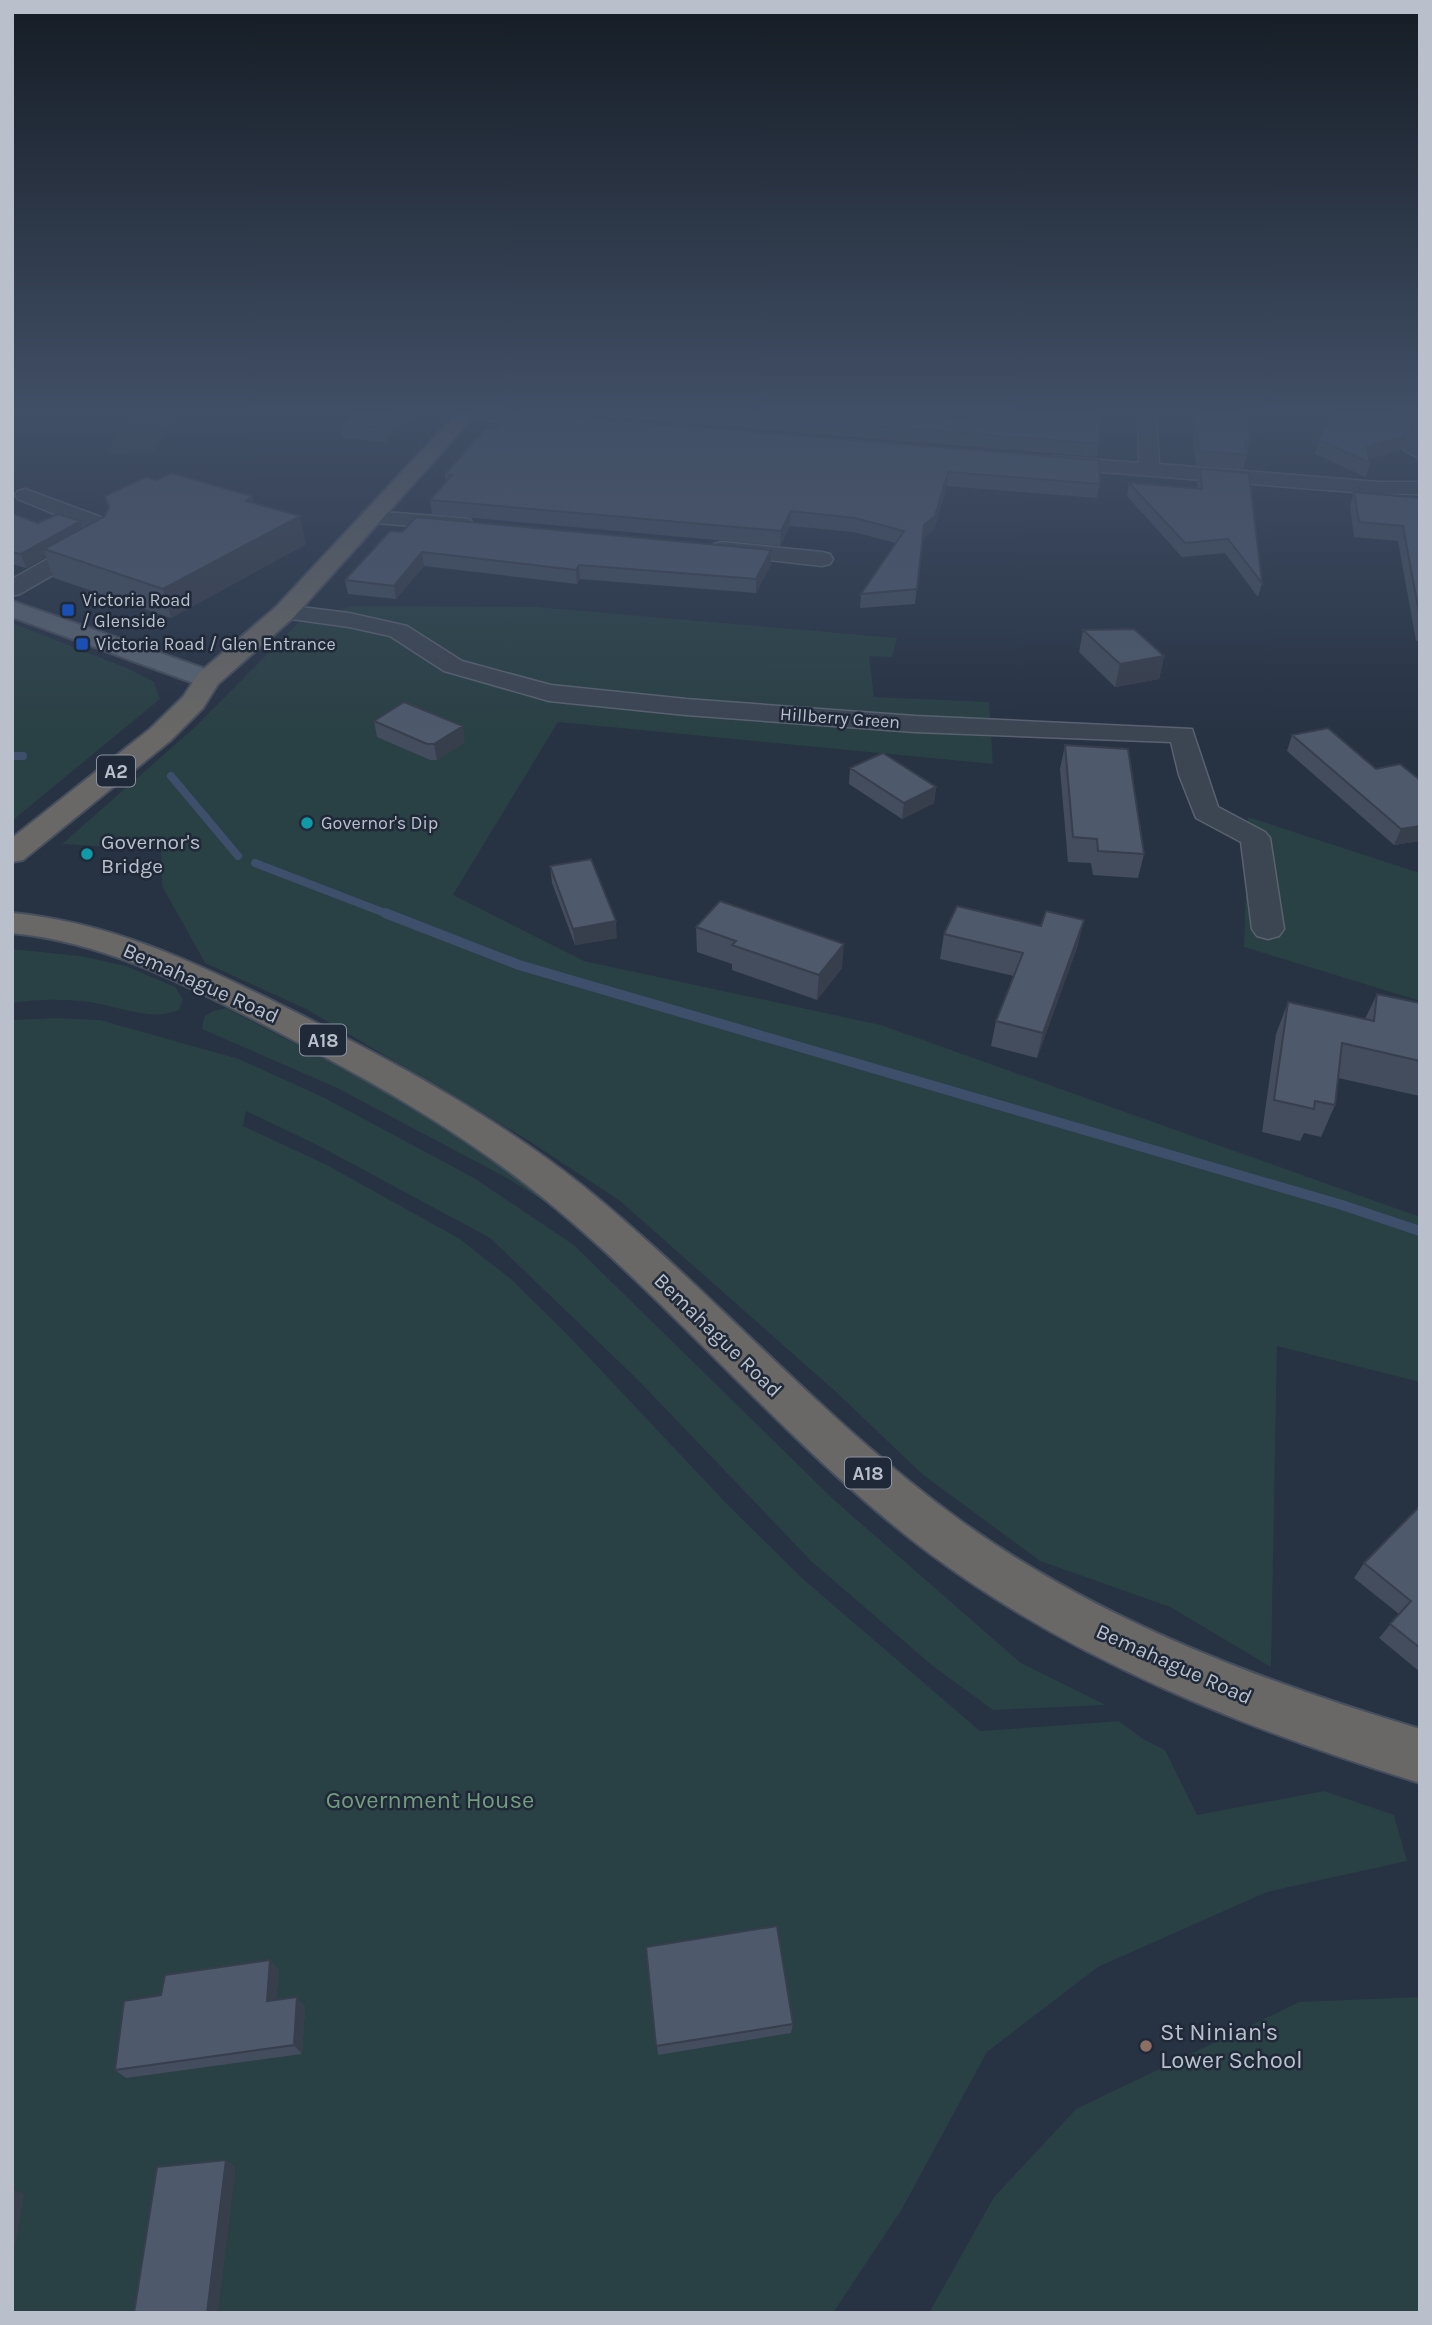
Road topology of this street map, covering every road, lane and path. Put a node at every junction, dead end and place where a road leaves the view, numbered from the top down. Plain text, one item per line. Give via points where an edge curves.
1 (90, 520) edge
2 (368, 520) edge
3 (415, 520) edge
4 (485, 526) edge
5 (701, 547) edge
6 (822, 559) dead end
7 (12, 589) edge
8 (12, 608) edge
9 (285, 612) junction
10 (208, 678) junction
11 (12, 853) edge
12 (12, 923) edge
13 (1268, 929) dead end
14 (1420, 1756) edge

1 - 7 street via 102,525 104,536
2 - 9 highway, A2
3 - 4 street
5 - 6 street
8 - 10 main road
9 - 10 highway, A2
9 - 13 street, Hillberry Green via 398,631 453,666 549,693 915,724 1183,735 1206,812 1255,838
10 - 11 highway, A2 via 193,702 160,735
12 - 14 highway, Bemahague Road / A18 via 54,928 124,946 198,977 437,1104 550,1181 640,1260 825,1438 947,1538 1061,1612 1183,1671 1297,1716

